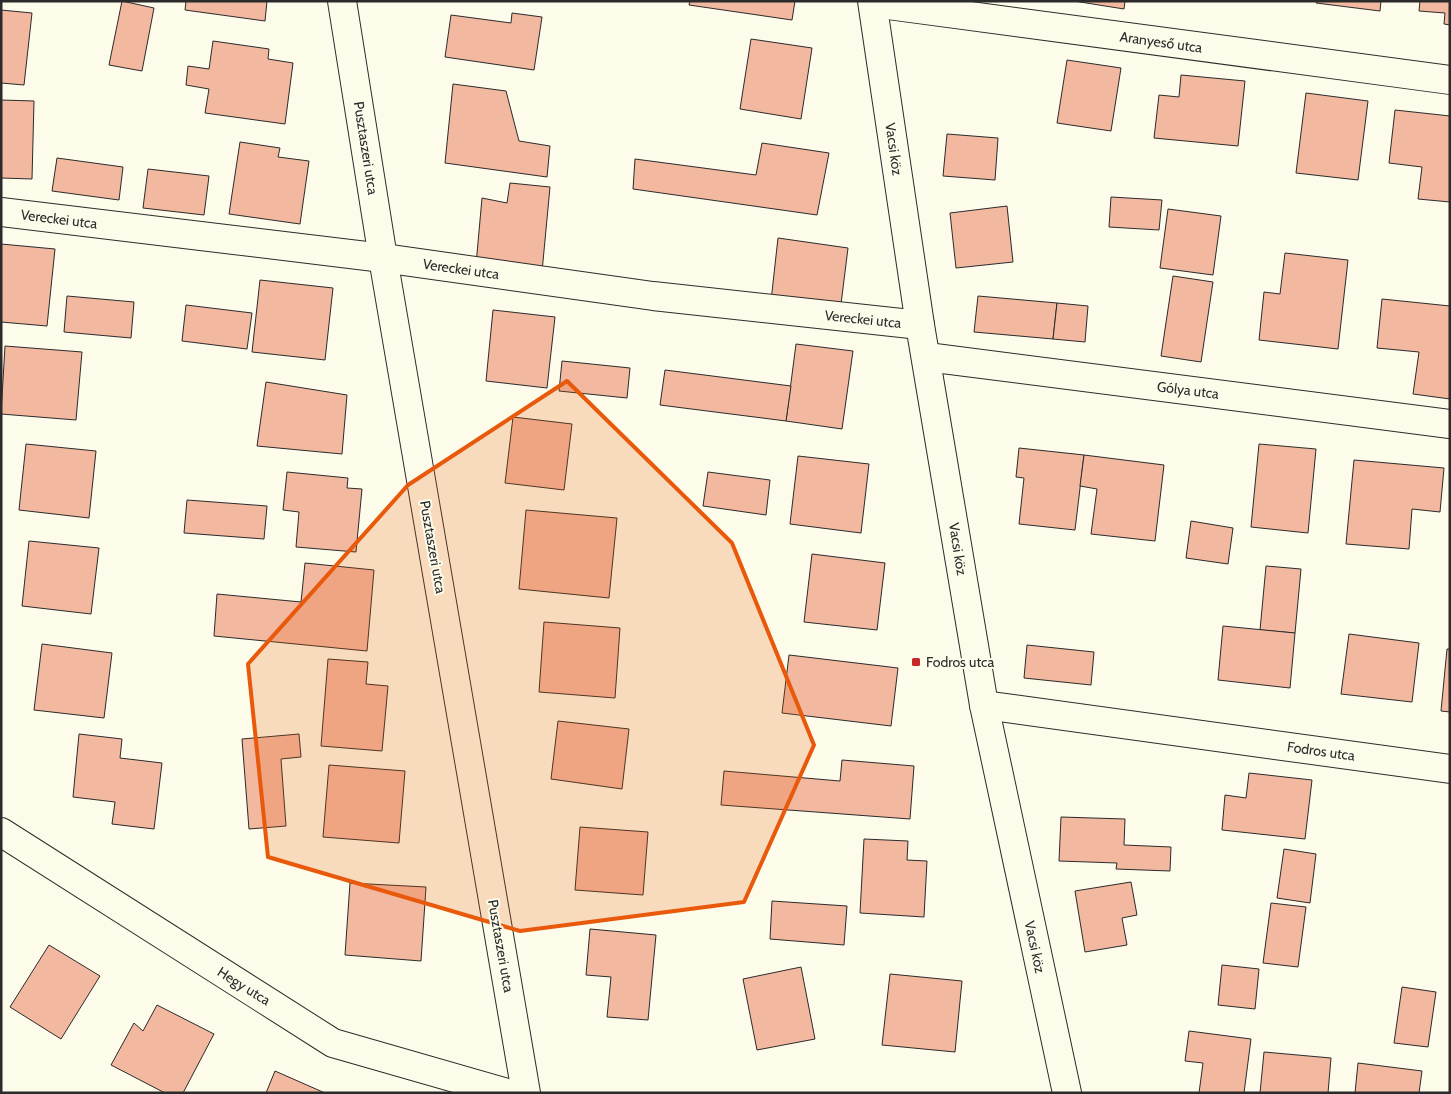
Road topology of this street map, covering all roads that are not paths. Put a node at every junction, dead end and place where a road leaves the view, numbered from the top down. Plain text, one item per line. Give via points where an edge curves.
1 (342, 1) edge
2 (872, 2) edge
3 (1450, 80) edge
4 (1, 212) edge
5 (383, 258) junction
6 (920, 325) junction
7 (927, 357) junction
8 (1450, 424) edge
9 (984, 705) junction
10 (1450, 769) edge
11 (1, 832) edge
12 (507, 1093) edge
13 (526, 1093) edge
14 (1067, 1093) edge

1 - 5 street, Pusztaszeri utca
2 - 3 street, Aranyeső utca
2 - 6 street, Vacsi köz
4 - 5 street, Vereckei utca
5 - 6 street, Vereckei utca via 653,296
5 - 13 street, Pusztaszeri utca
6 - 7 street, Vacsi köz
7 - 8 street, Gólya utca
7 - 9 street, Vacsi köz
9 - 10 street, Fodros utca
9 - 14 street, Vacsi köz
11 - 12 street, Hegy utca via 333,1043

